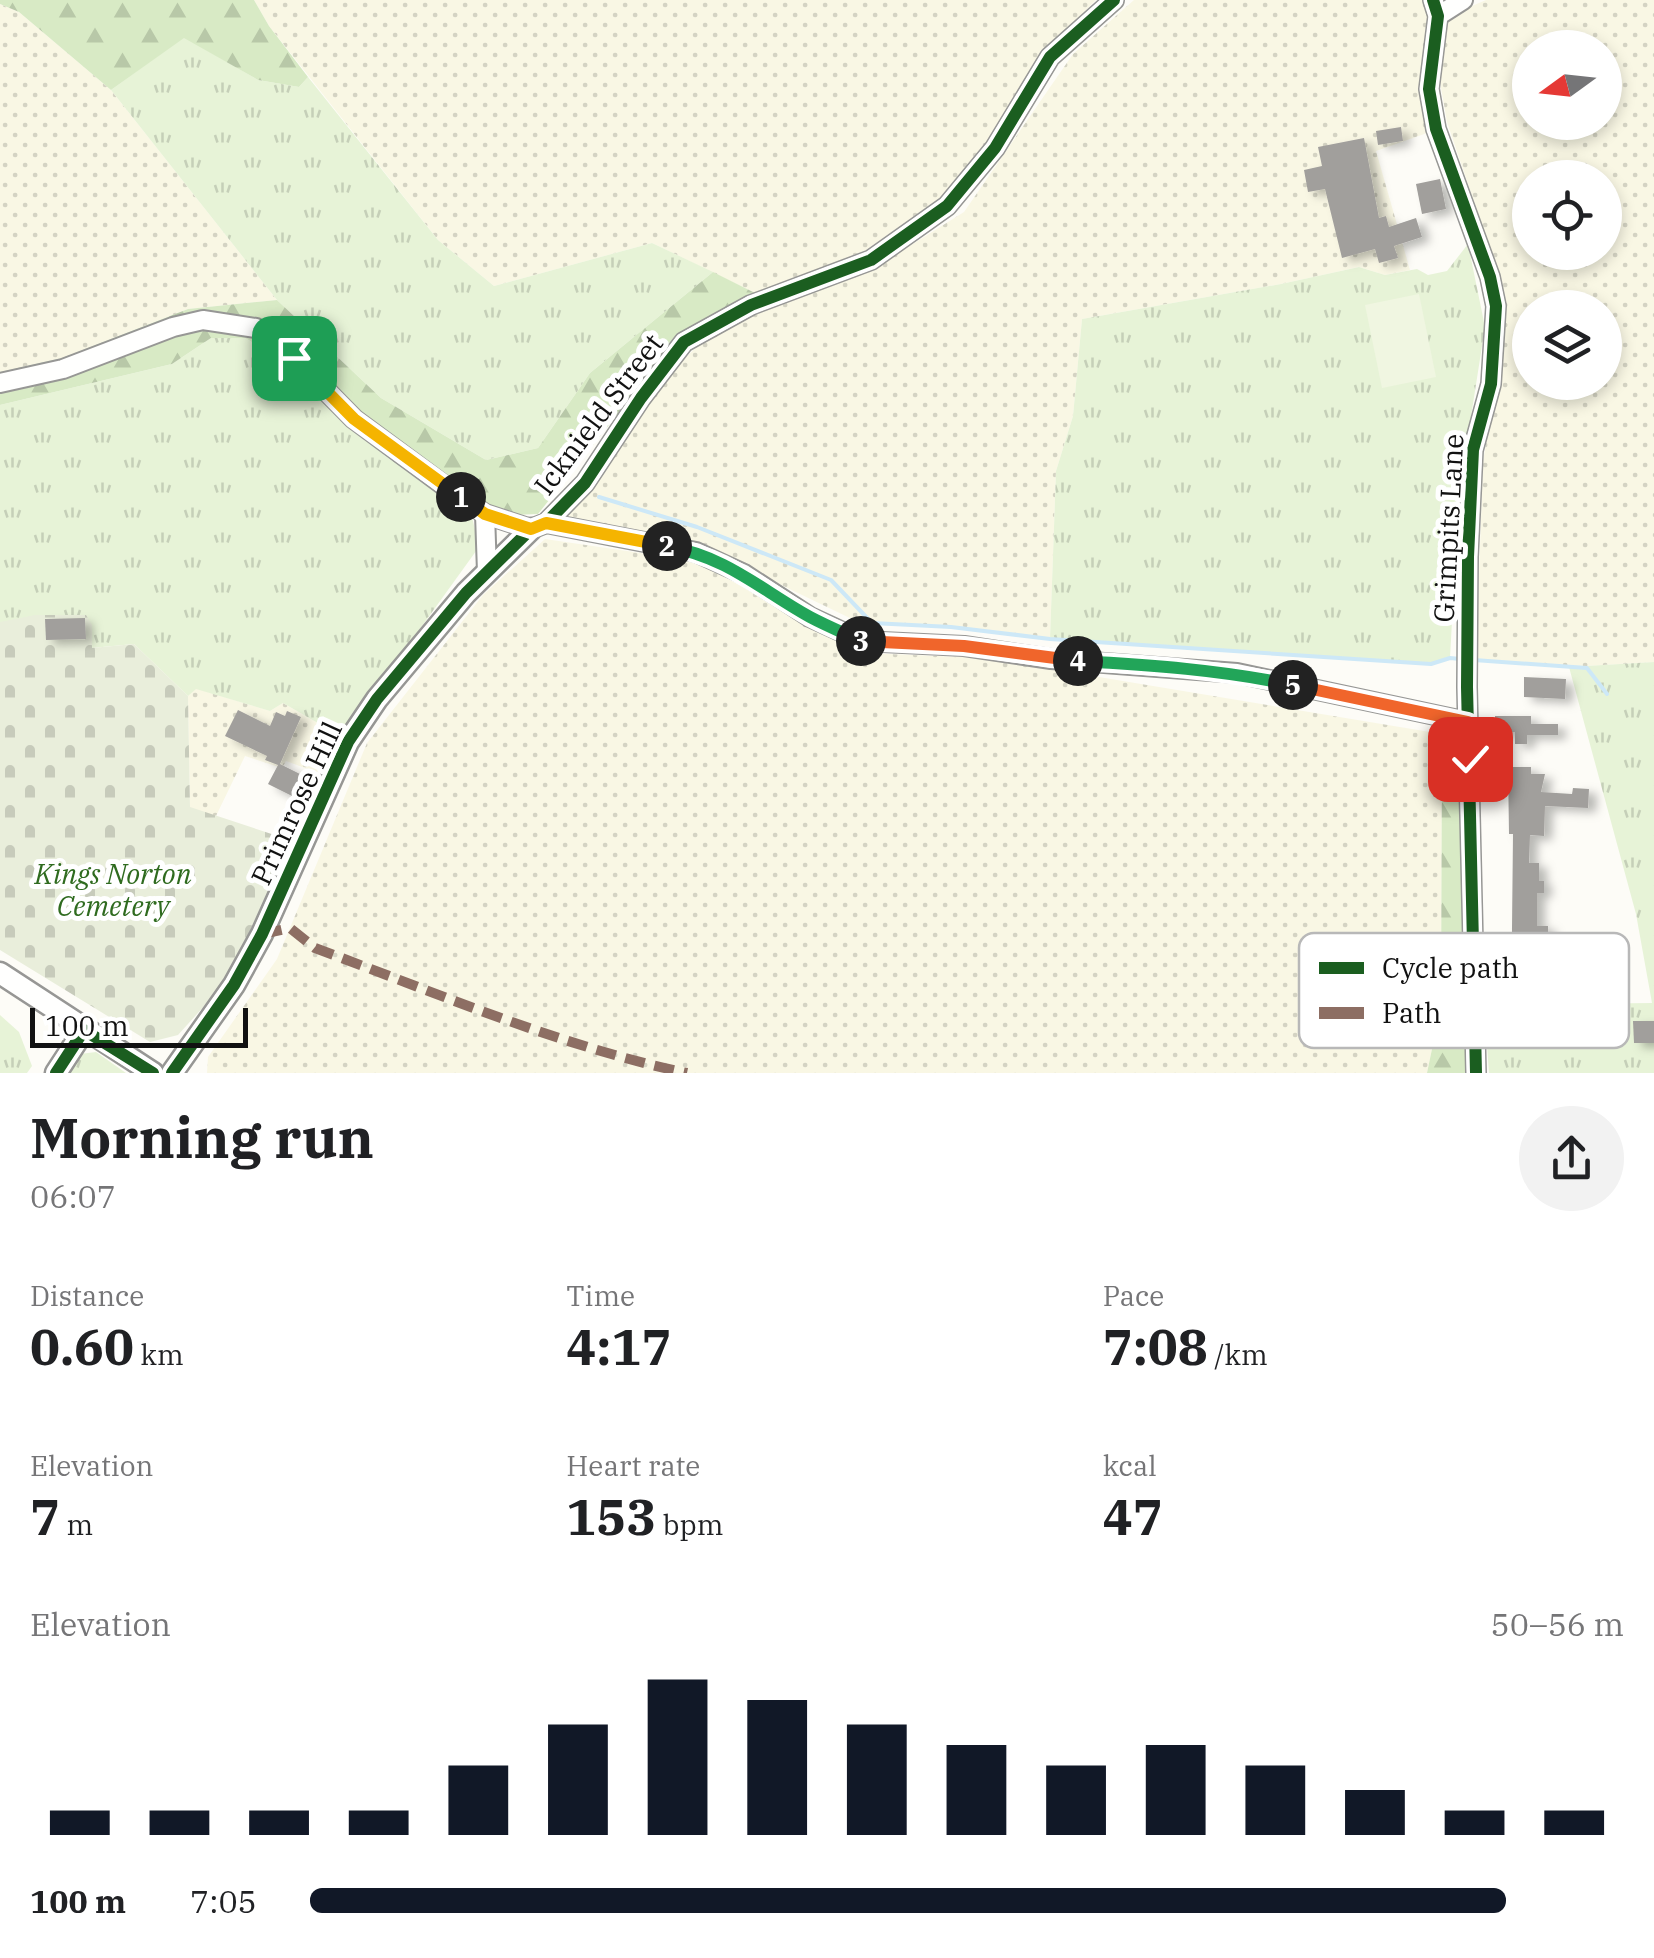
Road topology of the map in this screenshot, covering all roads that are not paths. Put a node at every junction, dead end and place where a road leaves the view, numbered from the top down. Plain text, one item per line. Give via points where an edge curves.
1 (1114, 0) edge
2 (1463, 0) edge
3 (1435, 8) edge
4 (0, 382) edge
5 (485, 514) junction
6 (538, 526) junction
7 (488, 572) junction
8 (1468, 722) junction
9 (1473, 933) edge
10 (0, 974) edge
11 (84, 1030) junction
12 (1475, 1048) edge
13 (56, 1073) edge
14 (153, 1073) edge
15 (172, 1073) edge
16 (1476, 1073) edge

1 - 6 street, Icknield Street via 1050,57 995,148 948,206 871,260 752,305 684,342 584,483
2 - 3 street
3 - 8 street, Grimpits Lane via 1429,89 1435,122 1496,306 1491,384 1473,450
4 - 5 street, Icknield Street via 63,369 203,320 256,328 354,419
5 - 6 street, Icknield Street
5 - 7 street
6 - 7 street, Primrose Hill
6 - 8 street via 696,552 862,641 1237,673
7 - 15 street, Primrose Hill via 348,742 262,934
8 - 9 street, Grimpits Lane
10 - 11 street
11 - 13 street
11 - 14 street
12 - 16 street, Grimpits Lane

